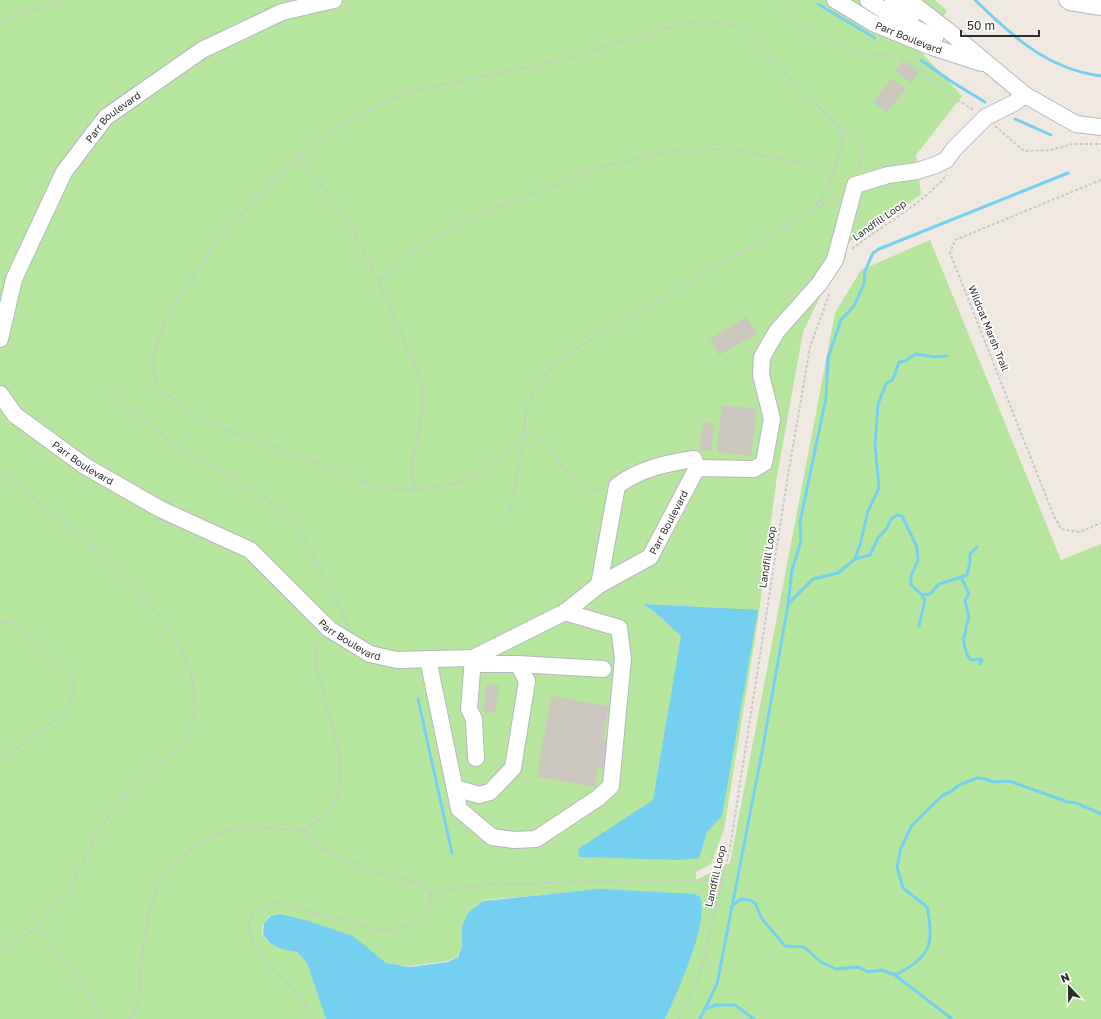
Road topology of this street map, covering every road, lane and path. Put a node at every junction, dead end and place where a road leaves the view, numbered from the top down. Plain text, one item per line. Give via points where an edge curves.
1 (59, 0) edge
2 (334, 0) edge
3 (781, 0) edge
4 (835, 0) edge
5 (848, 0) edge
6 (868, 0) edge
7 (893, 0) edge
8 (908, 0) edge
9 (1067, 0) edge
10 (1101, 7) edge
11 (0, 23) edge
12 (988, 66) junction
13 (1024, 95) junction
14 (986, 118) junction
15 (839, 126) junction
16 (1101, 127) edge
17 (1101, 144) edge
18 (299, 156) junction
19 (951, 170) dead end
20 (833, 173) junction
21 (1101, 180) edge
22 (855, 185) junction
23 (813, 212) junction
24 (848, 254) dead end
25 (379, 282) junction
26 (833, 286) dead end
27 (0, 339) edge
28 (109, 386) dead end
29 (0, 394) edge
30 (525, 431) junction
31 (696, 468) junction
32 (0, 471) edge
33 (617, 486) junction
34 (416, 490) junction
35 (509, 516) dead end
36 (1101, 523) edge
37 (599, 585) junction
38 (565, 612) junction
39 (0, 623) edge
40 (329, 629) junction
41 (354, 645) junction
42 (473, 658) junction
43 (428, 659) junction
44 (518, 664) junction
45 (603, 668) dead end
46 (476, 758) dead end
47 (0, 761) edge
48 (455, 788) junction
49 (303, 830) junction
50 (722, 880) junction
51 (429, 893) junction
52 (37, 925) junction
53 (0, 950) edge
54 (103, 1019) edge
55 (129, 1019) edge
56 (314, 1019) edge
57 (679, 1019) edge

1 - 11 path
2 - 27 lane, Parr Boulevard via 282,12 202,50 106,117 64,172 14,279
3 - 14 path via 805,28 854,52 902,57 954,98
4 - 12 lane, Parr Boulevard via 873,23
5 - 12 lane via 876,17
6 - 12 lane via 899,20
7 - 12 lane via 941,29
8 - 12 lane, Parr Boulevard
9 - 10 lane
12 - 13 lane, Parr Boulevard
13 - 14 lane
13 - 16 lane, Parr Boulevard via 1076,124
14 - 17 path via 1024,150 1051,150 1072,144
14 - 22 lane via 946,160 917,171 888,175
15 - 18 path via 805,96 748,34 736,25 702,21 666,28 557,61 418,90 379,104 331,131
15 - 20 path via 842,147
15 - 22 path via 863,149
18 - 25 path via 348,220
18 - 34 path via 254,200 211,249 164,322 154,352 152,372 158,387 183,407 224,429 380,488
19 - 24 path, Landfill Loop via 910,210
20 - 23 path
20 - 25 path via 814,165 730,149 674,150 601,167 465,220 412,252
21 - 36 path, Wildcat Marsh Trail via 955,240 950,253 1053,514 1062,530 1078,532
22 - 23 path
22 - 31 lane via 835,260 819,284 777,331 762,357 761,375 772,419 764,463 754,469
23 - 30 path via 676,290 564,358 546,372 537,384 524,415
25 - 34 path via 422,382 423,407 411,470
26 - 50 path, Landfill Loop via 810,347 730,848
28 - 41 path via 120,399 176,445 259,493 286,513 302,533 349,627
29 - 40 lane, Parr Boulevard via 15,415 85,466 160,509 250,550
30 - 33 path via 549,448 580,486 600,490
30 - 34 path via 503,455 477,475 454,484
30 - 35 path
31 - 33 lane via 694,459 665,464 626,479
31 - 37 lane, Parr Boulevard via 650,557
32 - 52 path via 86,539 152,607 176,637 190,672 194,696 194,722 181,747 160,763 116,806 99,830 66,895
33 - 37 lane
37 - 38 lane, Parr Boulevard
38 - 42 lane, Parr Boulevard
38 - 48 lane via 619,628 623,658 611,786 598,798 536,839 514,840 492,836 460,809
39 - 47 path via 14,620 62,666 74,686 66,712
40 - 41 lane, Parr Boulevard
40 - 49 path via 321,636 315,647 316,665 340,758 340,784 334,803 322,817
41 - 43 lane, Parr Boulevard via 370,654 396,660
42 - 43 lane, Parr Boulevard
42 - 44 lane via 482,664
42 - 46 lane via 469,709 474,719
43 - 48 lane
44 - 45 lane
44 - 48 lane via 527,680 514,768 490,792 479,795
49 - 51 path via 322,849 377,872 414,882
49 - 55 path via 250,829 223,832 194,847 172,866 158,890 149,913 137,1011
50 - 51 path via 486,885
50 - 57 path, Landfill Loop via 700,974
51 - 56 path via 432,900 427,914 410,926 395,930 373,928 274,902 261,906 252,917 250,930 253,943 265,960 305,1003
52 - 53 path via 29,934
52 - 54 path via 78,977

